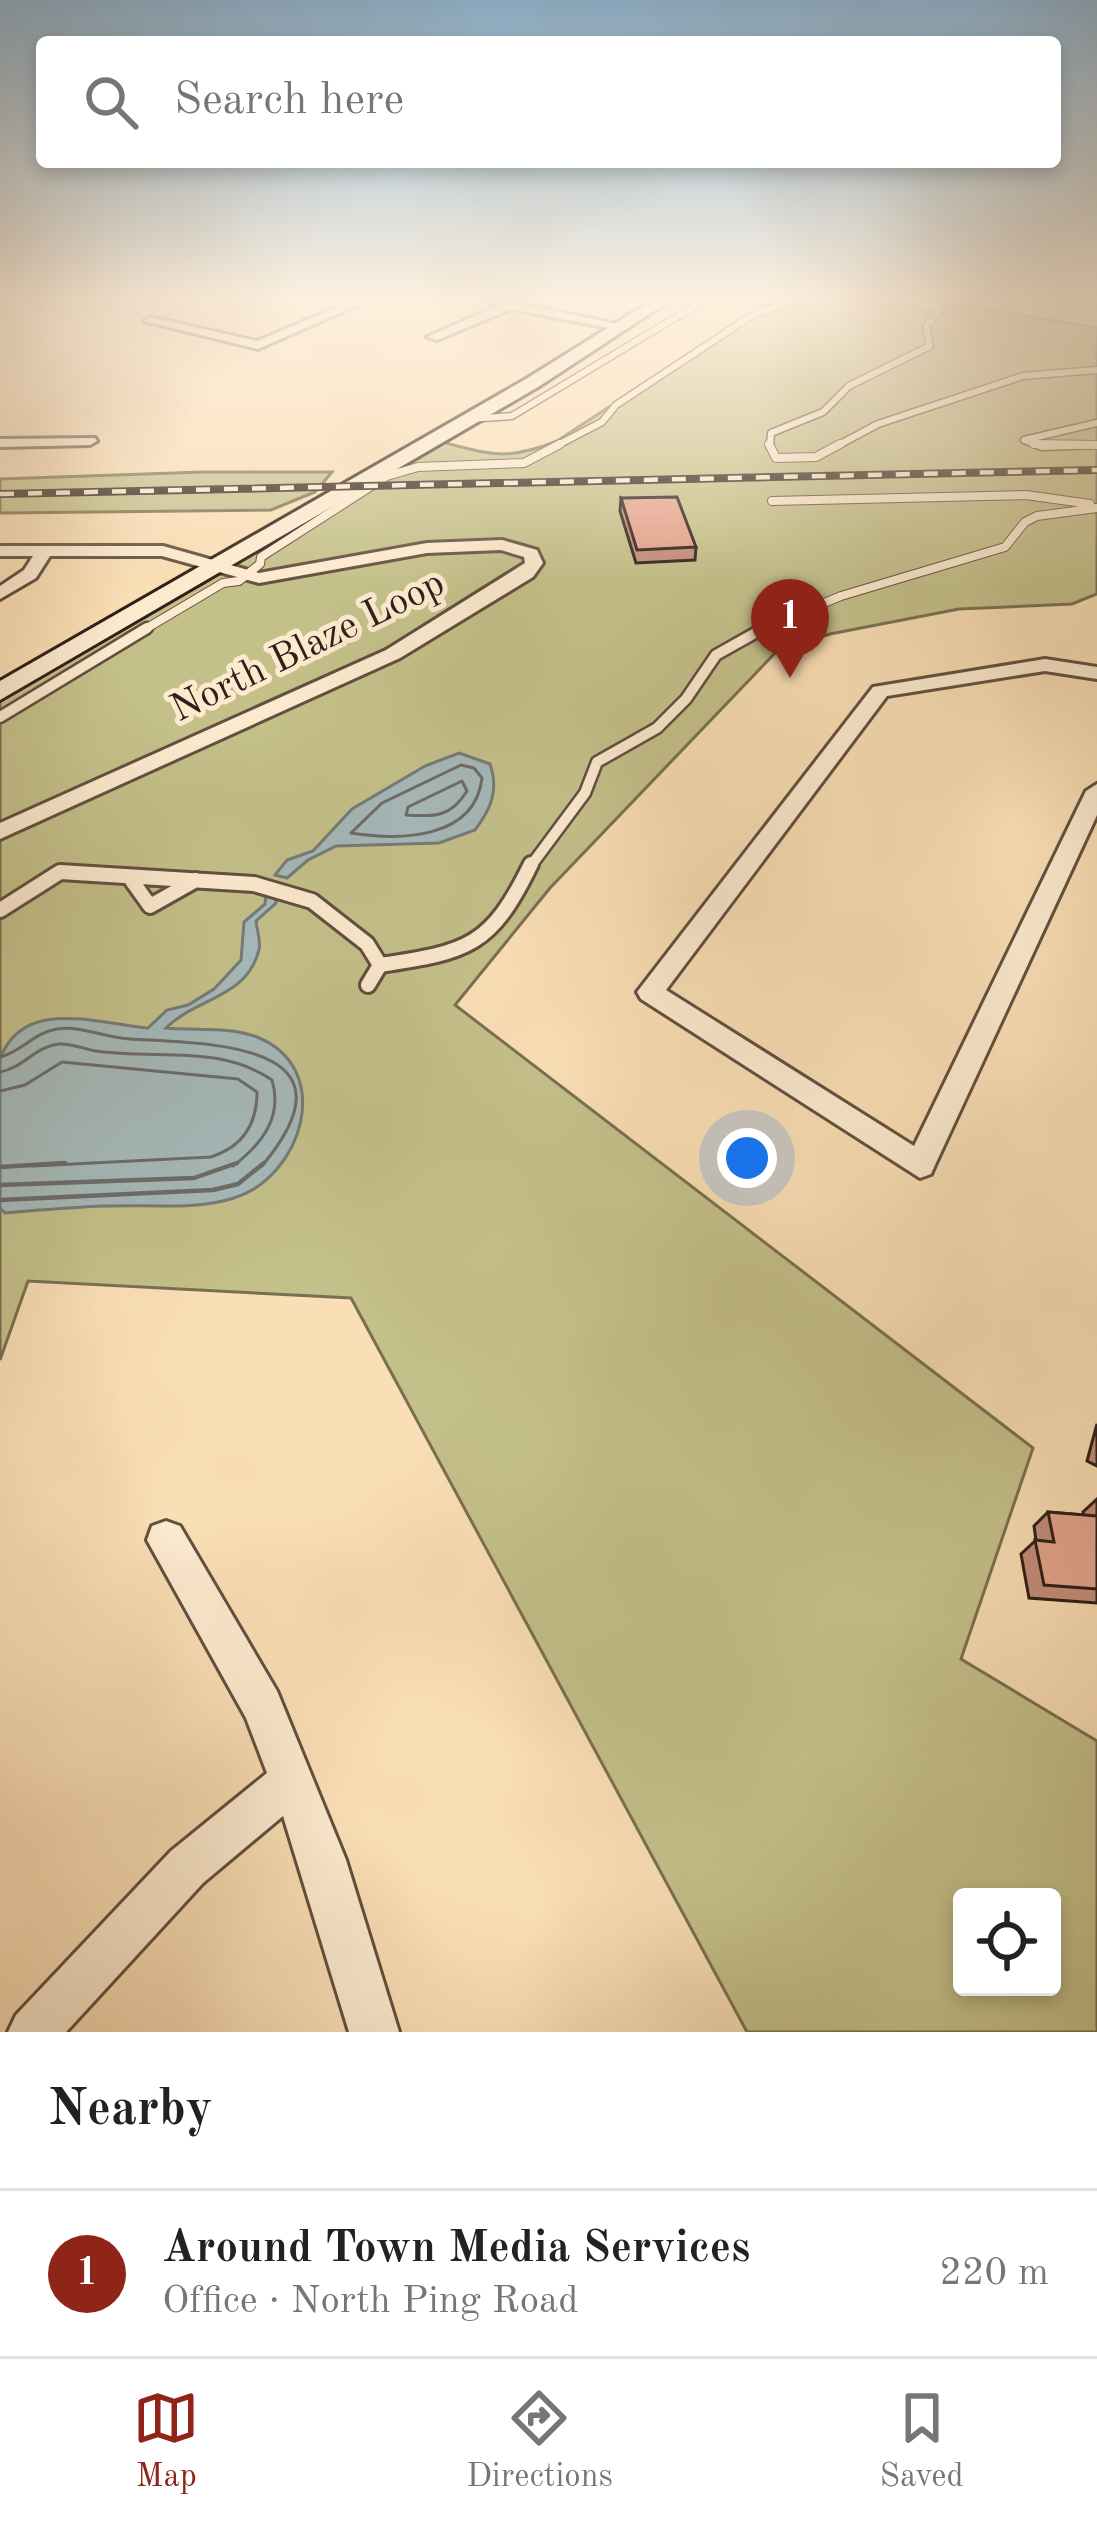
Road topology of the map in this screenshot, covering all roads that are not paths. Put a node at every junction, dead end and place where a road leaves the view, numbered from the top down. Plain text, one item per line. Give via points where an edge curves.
1 (507, 396) edge
2 (546, 396) edge
3 (630, 396) edge
4 (839, 396) edge
5 (963, 396) edge
6 (469, 419) junction
7 (1097, 423) edge
8 (90, 441) dead end
9 (0, 443) edge
10 (1097, 446) edge
11 (772, 501) dead end
12 (1097, 507) edge
13 (46, 549) junction
14 (0, 550) edge
15 (216, 567) junction
16 (244, 576) junction
17 (0, 594) edge
18 (1097, 673) edge
19 (0, 692) edge
20 (0, 717) edge
21 (1097, 791) edge
22 (0, 832) edge
23 (130, 878) junction
24 (196, 880) junction
25 (0, 910) edge
26 (380, 965) junction
27 (368, 985) dead end
28 (166, 1540) dead end
29 (291, 1781) junction
30 (33, 2032) edge
31 (374, 2032) edge

1 - 6 street
2 - 6 lane via 512,416
3 - 16 lane via 602,422 524,463 418,467 378,480
4 - 5 lane via 823,412 770,433 776,458 817,458 878,424
6 - 15 street
7 - 10 lane via 1024,440
8 - 9 street
11 - 12 lane via 1026,494
12 - 26 lane via 1037,516 1000,549 841,596 735,641 657,728 597,762 586,793 538,850 490,931 436,957
13 - 14 street, North Blaze Loop
13 - 15 street, North Blaze Loop via 163,551
13 - 17 street via 30,574
15 - 16 street, North Blaze Loop
15 - 19 street
16 - 20 lane
16 - 22 street, North Blaze Loop via 310,573 427,548 502,545 531,554 534,563 393,654
18 - 21 street via 1045,665 880,691 650,992 920,1165
23 - 24 lane
23 - 24 lane via 150,906
23 - 25 lane via 60,872
24 - 26 lane via 303,897 367,944
26 - 27 lane
28 - 29 street via 262,1706
29 - 30 street via 187,1867
29 - 31 street

